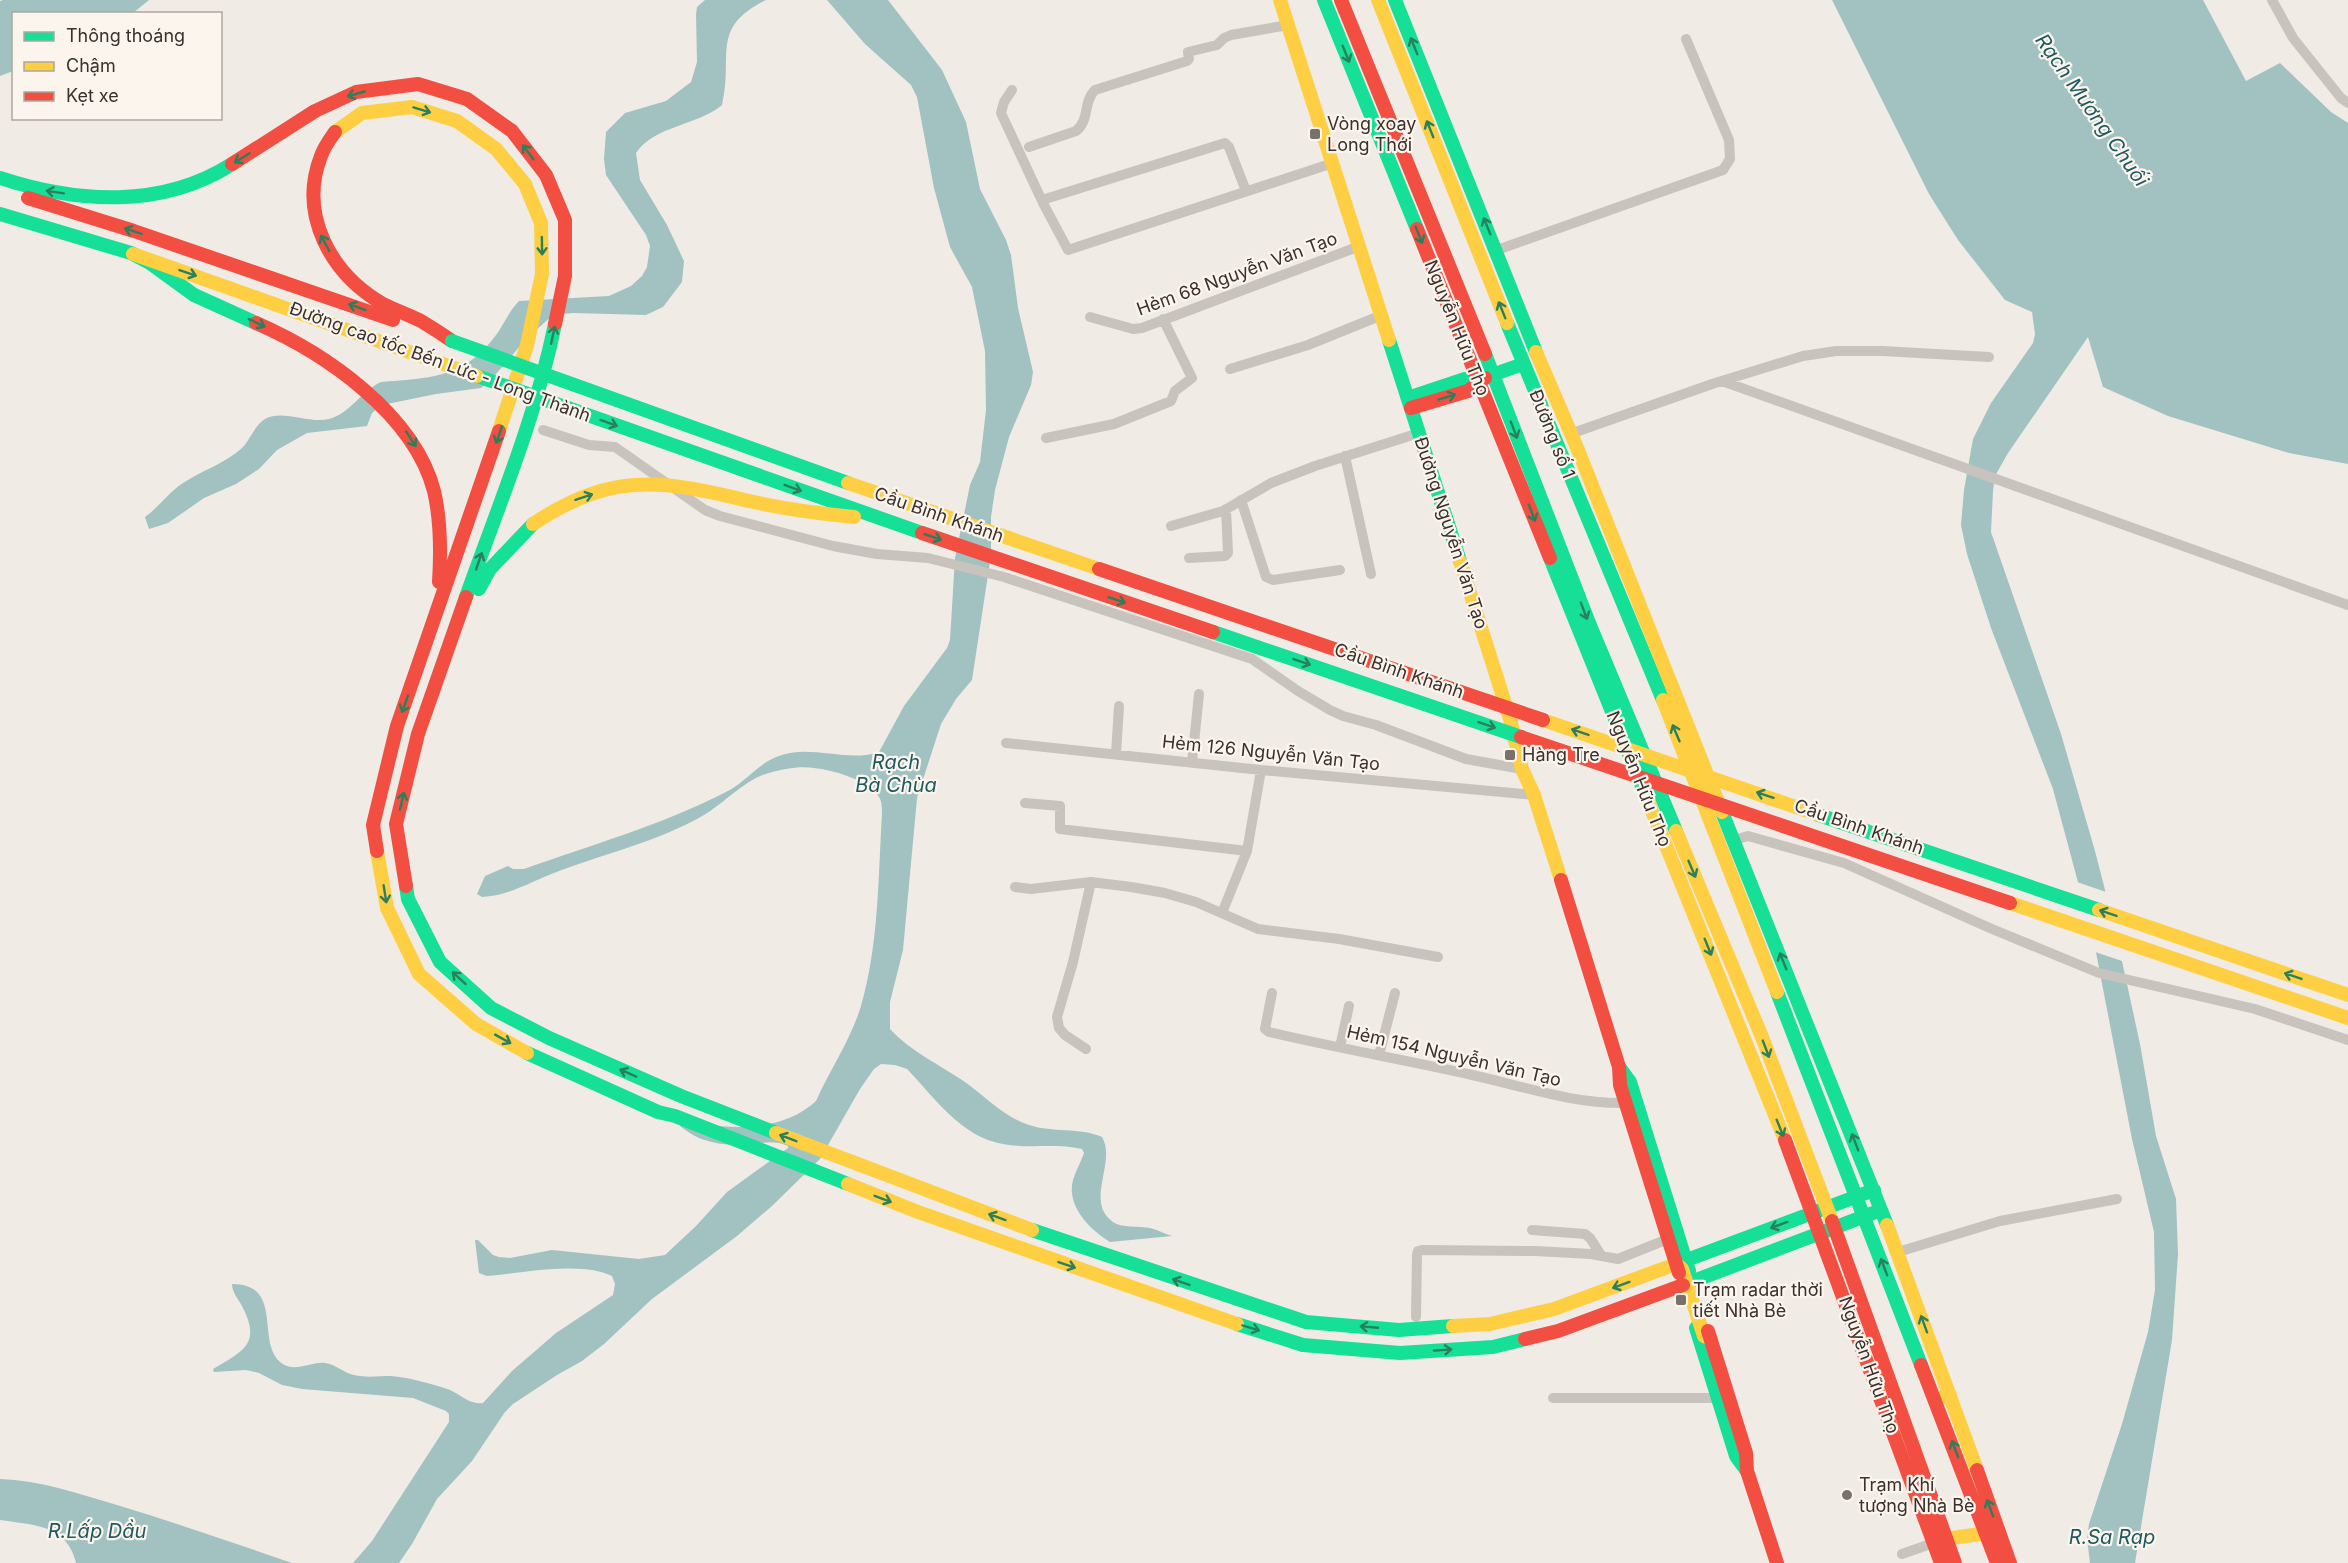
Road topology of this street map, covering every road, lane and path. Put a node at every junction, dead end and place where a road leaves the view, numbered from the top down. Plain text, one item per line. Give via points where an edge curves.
1 (1280, 0) edge
2 (1324, 0) edge
3 (1341, 0) edge
4 (1378, 0) edge
5 (1395, 0) edge
6 (2272, 0) edge
7 (1288, 25) junction
8 (1686, 39) dead end
9 (1012, 90) dead end
10 (2348, 103) edge
11 (1029, 147) dead end
12 (1333, 163) junction
13 (0, 178) edge
14 (0, 190) edge
15 (1246, 191) junction
16 (1042, 200) junction
17 (0, 214) edge
18 (1360, 246) junction
19 (1497, 250) junction
20 (133, 254) junction
21 (1382, 315) junction
22 (1090, 317) dead end
23 (1163, 319) junction
24 (452, 341) junction
25 (1989, 357) dead end
26 (1539, 359) junction
27 (1523, 364) junction
28 (1230, 369) dead end
29 (1492, 375) junction
30 (1479, 381) junction
31 (1722, 381) junction
32 (1410, 403) junction
33 (543, 430) dead end
34 (1419, 433) junction
35 (1570, 434) junction
36 (1046, 438) dead end
37 (1345, 456) junction
38 (1241, 500) junction
39 (1226, 509) junction
40 (877, 518) junction
41 (1171, 526) dead end
42 (1189, 558) dead end
43 (1340, 570) dead end
44 (1371, 574) dead end
45 (2348, 605) edge
46 (453, 636) junction
47 (424, 649) junction
48 (1199, 694) dead end
49 (1119, 706) dead end
50 (1006, 743) dead end
51 (1116, 754) junction
52 (1192, 762) junction
53 (1522, 769) junction
54 (1261, 770) junction
55 (1534, 795) junction
56 (1025, 803) dead end
57 (1734, 840) junction
58 (1247, 851) junction
59 (1091, 882) junction
60 (1016, 886) dead end
61 (1222, 913) junction
62 (1438, 957) dead end
63 (1272, 993) dead end
64 (1395, 993) dead end
65 (2348, 995) edge
66 (1349, 1006) dead end
67 (2348, 1018) edge
68 (2348, 1040) edge
69 (1340, 1047) junction
70 (1086, 1049) dead end
71 (1379, 1055) junction
72 (1619, 1067) junction
73 (1625, 1103) junction
74 (1874, 1190) junction
75 (1857, 1197) junction
76 (2117, 1199) dead end
77 (1826, 1208) junction
78 (1881, 1210) junction
79 (1813, 1214) junction
80 (1865, 1217) junction
81 (1834, 1228) junction
82 (1532, 1230) dead end
83 (1820, 1234) junction
84 (1668, 1239) junction
85 (1898, 1252) junction
86 (1601, 1256) junction
87 (1681, 1262) junction
88 (1687, 1284) junction
89 (1416, 1317) dead end
90 (1950, 1395) junction
91 (1553, 1398) dead end
92 (1718, 1398) junction
93 (1935, 1399) junction
94 (1747, 1471) junction
95 (1987, 1533) junction
96 (1939, 1541) junction
97 (1902, 1554) dead end
98 (1777, 1563) edge
99 (1941, 1563) edge
100 (1954, 1563) edge
101 (1997, 1563) edge
102 (2010, 1563) edge

1 - 7 main road, Đường Nguyễn Văn Tạo
2 -> 30 main road, Nguyễn Hữu Thọ
3 - 29 main road, Nguyễn Hữu Thọ
27 -> 4 main road
19 -> 5 main road
6 - 10 street via 2293,38
7 - 11 street via 1231,35 1217,45 1188,52 1187,61 1095,90 1090,94 1081,127
7 - 12 main road, Đường Nguyễn Văn Tạo
8 - 19 street via 1729,140 1730,159 1723,170
9 - 16 street via 1001,113
12 - 15 street
12 - 18 main road, Đường Nguyễn Văn Tạo
46 -> 13 main road via 526,429 566,276 565,220 546,175 512,131 467,99 418,84 356,92 315,111 220,172 176,190 130,198 83,197 34,189
24 -> 14 main road, Đường cao tốc Bến Lức - Long Thành via 163,241
15 - 16 street via 1068,250
15 - 16 street via 1225,143
17 - 20 main road, Đường cao tốc Bến Lức - Long Thành
18 - 21 main road, Đường Nguyễn Văn Tạo
18 - 23 street, Hẻm 68 Nguyễn Văn Tạo
19 - 26 main road
20 -> 40 main road, Đường cao tốc Bến Lức - Long Thành, bridge
20 -> 47 main road, bridge via 201,298 295,342 379,402 403,427 420,453 439,512 440,576
21 - 28 street via 1308,345
21 - 32 main road, Đường Nguyễn Văn Tạo
22 - 23 street, Hẻm 68 Nguyễn Văn Tạo via 1133,329
23 - 36 street via 1192,378 1175,391 1171,400 1114,424
24 -> 47 main road via 381,303 354,282 321,238 314,210 314,182 321,155 335,131 362,113 412,107 457,121 496,149 525,184 541,223 542,274 527,345
65 -> 24 main road, Cầu Bình Khánh, bridge via 890,498
25 - 31 street via 1836,351 1803,356
26 - 27 main road
26 - 35 main road, Đường số 1
27 - 29 main road
75 -> 27 main road, Đường số 1 via 1685,753
29 - 30 main road
29 -> 77 main road, Nguyễn Hữu Thọ via 1589,623 1762,1037
30 - 32 main road via 1468,391
30 -> 79 main road, Nguyễn Hữu Thọ
31 - 35 street
31 - 45 street
32 - 34 main road, Đường Nguyễn Văn Tạo
33 - 53 street via 589,445 615,447 705,510 720,516 833,546 928,558 1005,577 1252,659 1343,716 1467,759
34 - 37 street
34 - 53 main road, Đường Nguyễn Văn Tạo via 1510,719
35 - 57 main road
37 - 38 street via 1271,483
37 - 44 street
38 - 39 street
38 - 43 street via 1266,577 1273,580
39 - 41 street
39 - 42 street via 1228,553
46 -> 40 main road, bridge via 490,568 533,524 576,499 619,487 692,489 820,514
40 -> 67 main road, Cầu Bình Khánh, bridge
87 -> 46 main road via 1554,1309 1490,1324 1399,1330 1306,1322 1087,1250 843,1159 681,1096 549,1038 491,1008 440,962 408,899 396,824 418,734
47 -> 88 main road via 397,726 373,825 387,908 419,974 476,1024 533,1056 658,1112 918,1212 1303,1345 1400,1353 1493,1347 1558,1331
48 - 52 street
49 - 51 street
50 - 51 street, Hẻm 126 Nguyễn Văn Tạo
51 - 52 street, Hẻm 126 Nguyễn Văn Tạo
52 - 54 street, Hẻm 126 Nguyễn Văn Tạo
53 - 55 main road, Đường Nguyễn Văn Tạo
54 - 55 street, Hẻm 126 Nguyễn Văn Tạo
54 - 58 street
55 - 72 main road, Đường Nguyễn Văn Tạo
56 - 58 street via 1060,806 1060,829
57 - 68 street via 1748,836 1844,863 2099,973 2255,1009
74 -> 57 main road
58 - 61 street
59 - 60 street via 1031,889
59 - 61 street via 1165,893
59 - 70 street via 1057,1017 1065,1035
61 - 62 street via 1258,929
63 - 69 street, Hẻm 154 Nguyễn Văn Tạo via 1267,1032
64 - 71 street
66 - 69 street
69 - 71 street, Hẻm 154 Nguyễn Văn Tạo
71 - 73 street, Hẻm 154 Nguyễn Văn Tạo via 1566,1098 1598,1104
72 - 73 main road, Đường Nguyễn Văn Tạo
72 - 87 main road, Đường Nguyễn Văn Tạo via 1630,1082
73 - 84 main road, Đường Nguyễn Văn Tạo
74 - 75 main road
74 - 78 main road
75 - 77 main road
75 - 80 main road
76 - 85 street via 2000,1221
77 - 79 main road
77 - 81 main road, Nguyễn Hữu Thọ
78 - 80 main road
78 - 85 main road
79 - 83 main road, Nguyễn Hữu Thọ
79 -> 87 main road
80 - 81 main road
93 -> 80 main road
81 - 83 main road
81 - 96 main road, Nguyễn Hữu Thọ
82 - 86 street via 1585,1234
83 - 88 main road
83 - 96 main road, Nguyễn Hữu Thọ
84 - 86 street via 1623,1258
84 - 87 main road, Đường Nguyễn Văn Tạo
90 -> 85 main road
86 - 89 street via 1492,1250 1418,1251
87 - 88 main road, Đường Nguyễn Văn Tạo
88 - 92 main road, Đường Nguyễn Văn Tạo
88 - 94 main road, Đường Nguyễn Văn Tạo via 1704,1336 1711,1339 1746,1453
90 - 93 main road
102 -> 90 main road
91 - 92 street
92 - 94 main road, Đường Nguyễn Văn Tạo via 1736,1456
95 -> 93 main road
94 - 98 main road, Đường Nguyễn Văn Tạo
95 - 96 main road
95 - 101 main road
96 - 97 street
96 - 99 main road, Nguyễn Hữu Thọ
96 - 100 main road, Nguyễn Hữu Thọ

